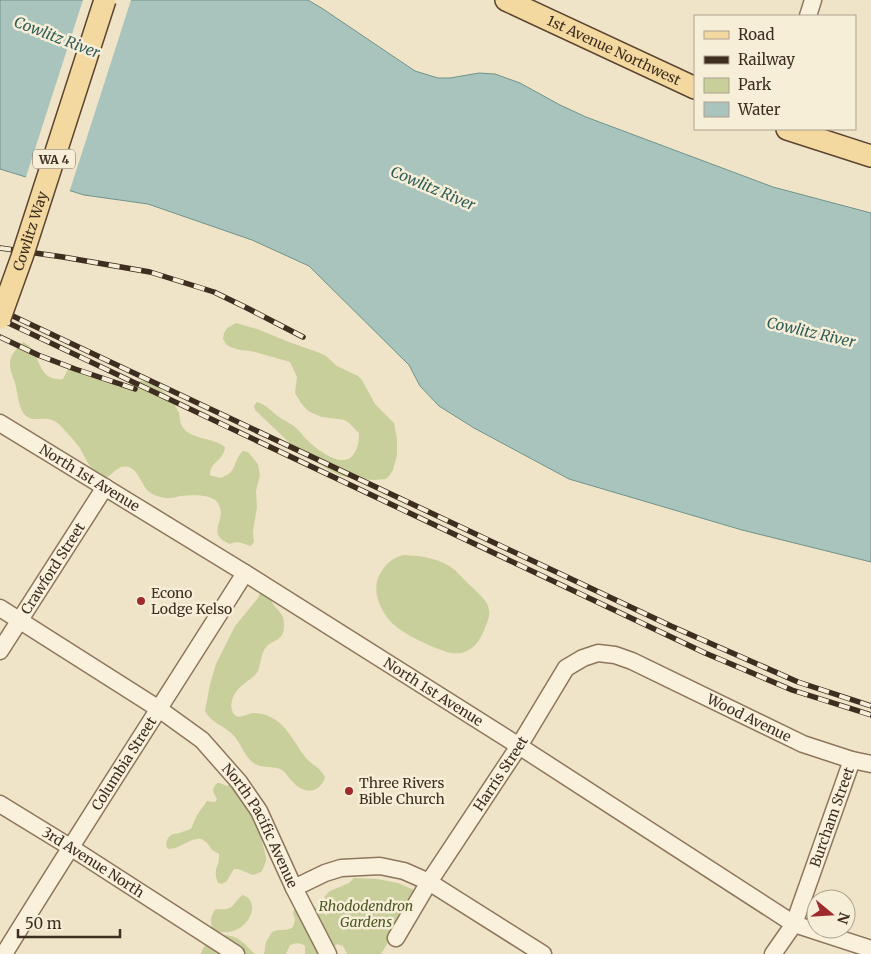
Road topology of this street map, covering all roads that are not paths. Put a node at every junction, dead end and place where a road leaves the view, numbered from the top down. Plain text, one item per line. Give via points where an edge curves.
1 (105, 0) edge
2 (506, 0) edge
3 (813, 0) edge
4 (808, 15) edge
5 (694, 88) edge
6 (790, 130) edge
7 (871, 156) edge
8 (0, 318) edge
9 (0, 424) edge
10 (105, 487) junction
11 (245, 572) junction
12 (0, 608) edge
13 (19, 620) junction
14 (0, 651) edge
15 (632, 661) joint
16 (159, 709) junction
17 (519, 746) junction
18 (852, 760) junction
19 (871, 764) edge
20 (0, 804) edge
21 (70, 847) junction
22 (429, 882) junction
23 (294, 888) junction
24 (794, 924) junction
25 (396, 938) dead end
26 (871, 949) edge
27 (4, 954) edge
28 (236, 954) edge
29 (328, 954) edge
30 (542, 954) edge
31 (773, 954) edge

1 - 8 main road, Cowlitz Way / WA 4, bridge
2 - 5 main road, 1st Avenue Northwest
3 - 4 street
6 - 7 main road
9 - 10 street, North 1st Avenue
10 - 11 street, North 1st Avenue
10 - 13 street, Crawford Street
11 - 16 street, Columbia Street
11 - 17 street, North 1st Avenue
12 - 13 street, North Pacific Avenue
13 - 14 street, Crawford Street
13 - 16 street, North Pacific Avenue
15 - 17 street, Harris Street via 598,653 566,668
15 - 18 street, Wood Avenue via 803,744
16 - 21 street, Columbia Street
16 - 23 street, North Pacific Avenue via 202,740 239,782 259,811
17 - 22 street, Harris Street
17 - 24 street, North 1st Avenue
18 - 19 street, Wood Avenue
18 - 24 street, Burcham Street
20 - 21 street, 3rd Avenue North
21 - 27 street, Columbia Street
21 - 28 street, 3rd Avenue North
22 - 23 street, North Pacific Avenue via 404,871 380,866 355,867 325,872
22 - 25 street, Harris Street
22 - 30 street, North Pacific Avenue
23 - 29 street
24 - 26 street, North 1st Avenue
24 - 31 street, Burcham Street

